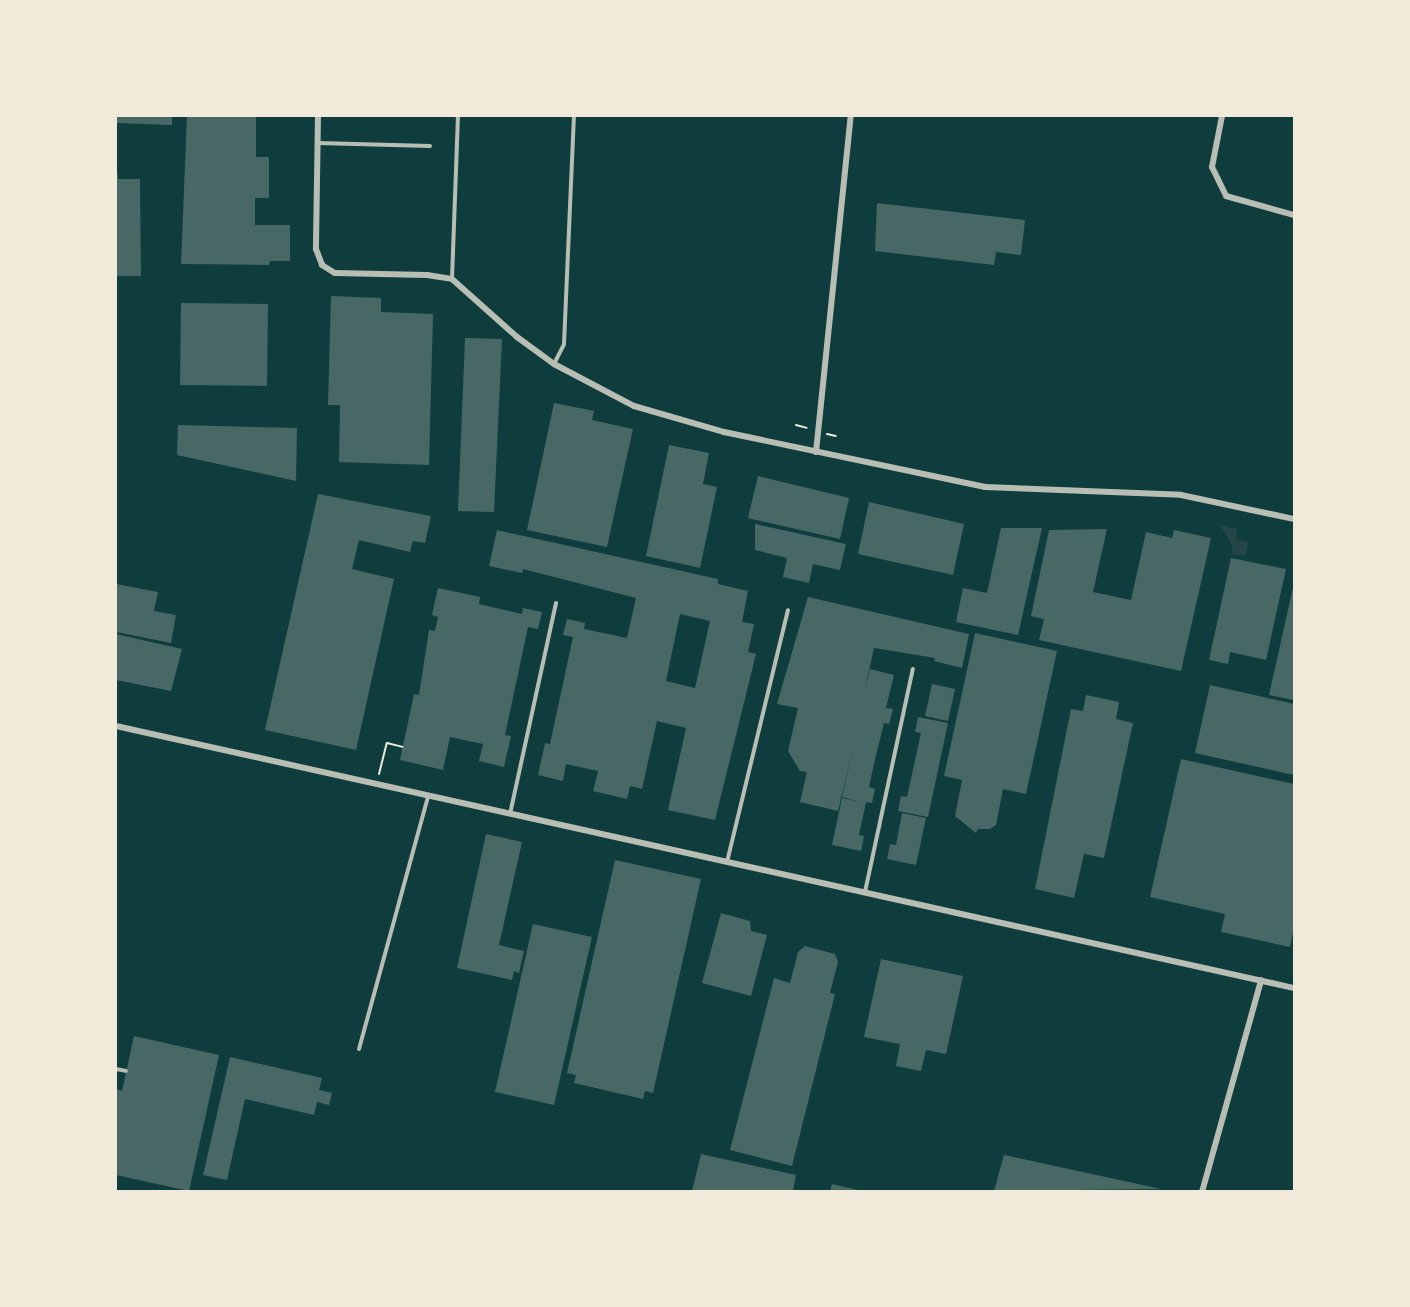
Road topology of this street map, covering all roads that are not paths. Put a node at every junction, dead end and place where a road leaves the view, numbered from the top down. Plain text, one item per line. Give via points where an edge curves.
1 (318, 116) edge
2 (458, 116) edge
3 (574, 116) edge
4 (851, 116) edge
5 (1222, 116) edge
6 (318, 143) junction
7 (430, 146) dead end
8 (1294, 215) edge
9 (452, 279) junction
10 (554, 364) junction
11 (816, 452) junction
12 (1294, 519) edge
13 (556, 603) dead end
14 (788, 610) dead end
15 (913, 669) dead end
16 (116, 726) edge
17 (428, 796) junction
18 (510, 814) junction
19 (727, 862) junction
20 (865, 893) junction
21 (1261, 980) junction
22 (1294, 988) edge
23 (359, 1049) dead end
24 (118, 1069) edge
25 (126, 1071) dead end
26 (1202, 1191) edge

1 - 6 street
2 - 9 lane
3 - 10 lane via 564,344
4 - 11 street
5 - 8 street via 1212,166 1226,196
6 - 7 lane
6 - 9 street via 316,249 322,265 335,273
9 - 10 street
10 - 11 street via 634,406 724,432
11 - 12 street via 985,487 1181,495
13 - 18 lane
14 - 19 lane
15 - 20 lane
16 - 17 street
17 - 18 street
17 - 23 lane
18 - 19 street
19 - 20 street
20 - 21 street
21 - 22 street
21 - 26 street
24 - 25 lane

